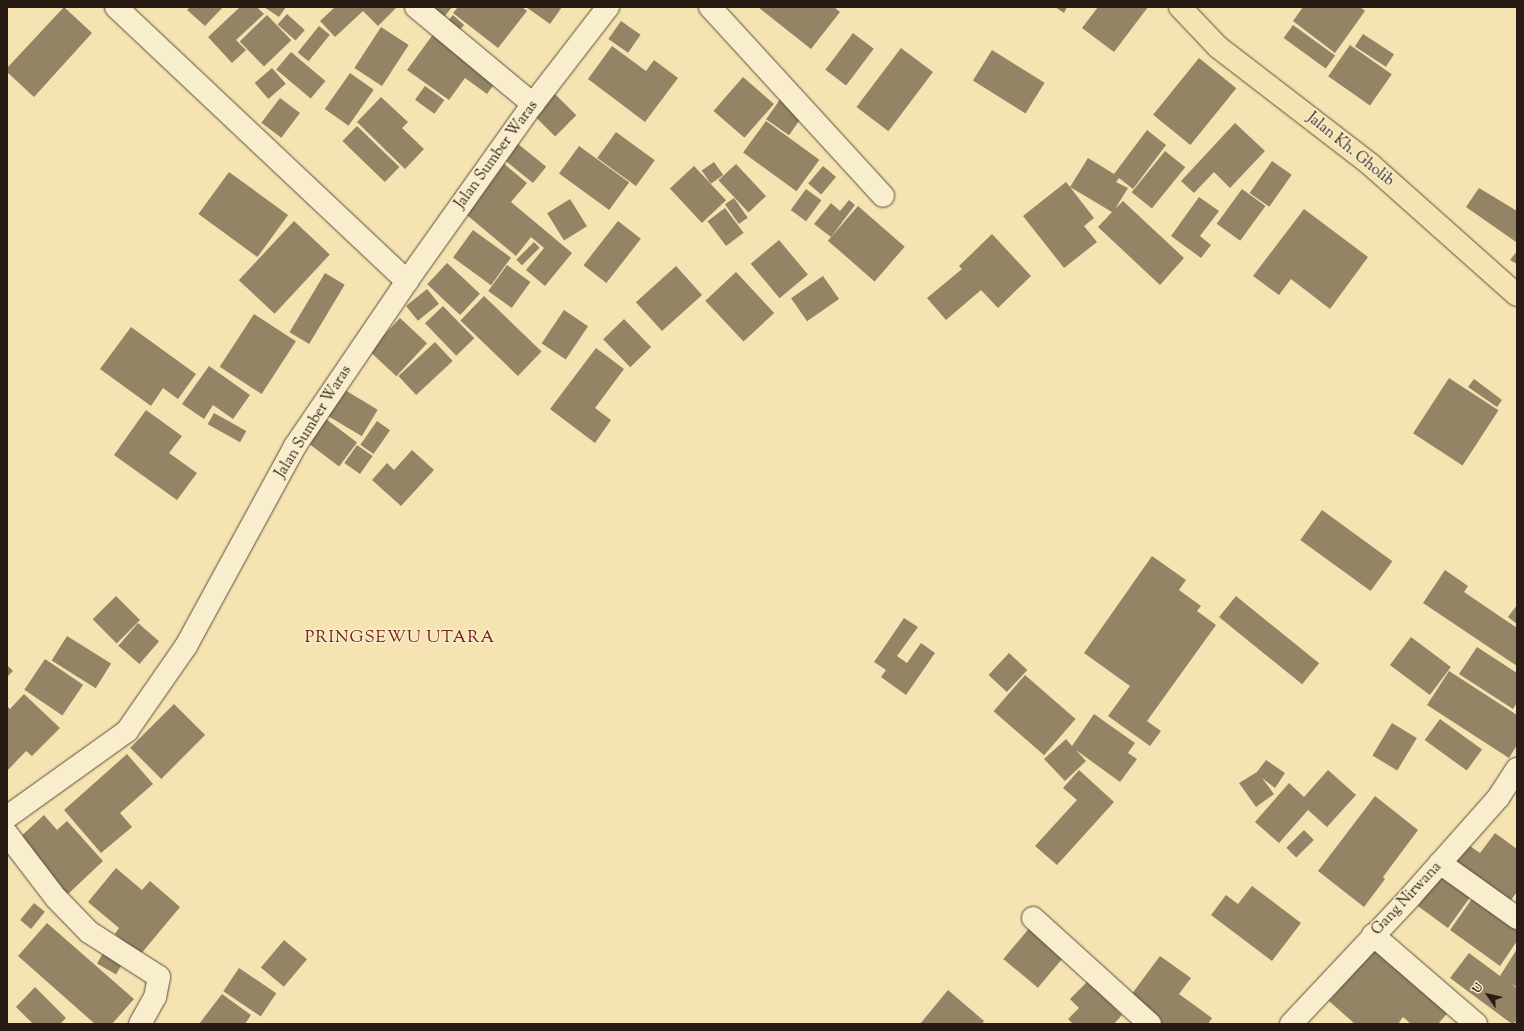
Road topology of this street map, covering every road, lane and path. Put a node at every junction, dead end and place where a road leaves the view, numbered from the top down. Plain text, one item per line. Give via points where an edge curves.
1 (116, 7) edge
2 (416, 7) edge
3 (608, 7) edge
4 (710, 7) edge
5 (1180, 7) edge
6 (533, 104) junction
7 (883, 196) dead end
8 (407, 280) junction
9 (1510, 288) edge
10 (1517, 769) edge
11 (7, 817) edge
12 (7, 834) edge
13 (1440, 863) junction
14 (1033, 918) dead end
15 (1517, 918) edge
16 (1373, 935) junction
17 (140, 1024) edge
18 (1150, 1024) edge
19 (1291, 1024) edge
20 (1476, 1024) edge

1 - 8 street
2 - 6 street
3 - 6 street, Jalan Sumber Waras
4 - 7 street
5 - 9 main road, Jalan Kh. Gholib via 1218,47 1372,165
6 - 8 street, Jalan Sumber Waras
8 - 11 street, Jalan Sumber Waras via 295,446 186,646 127,731
10 - 13 street, Gang Nirwana via 1498,798
12 - 17 street via 56,898 89,932 159,977 155,997
13 - 15 street
13 - 16 street, Gang Nirwana
14 - 18 street
16 - 19 street, Gang Nirwana
16 - 20 street

